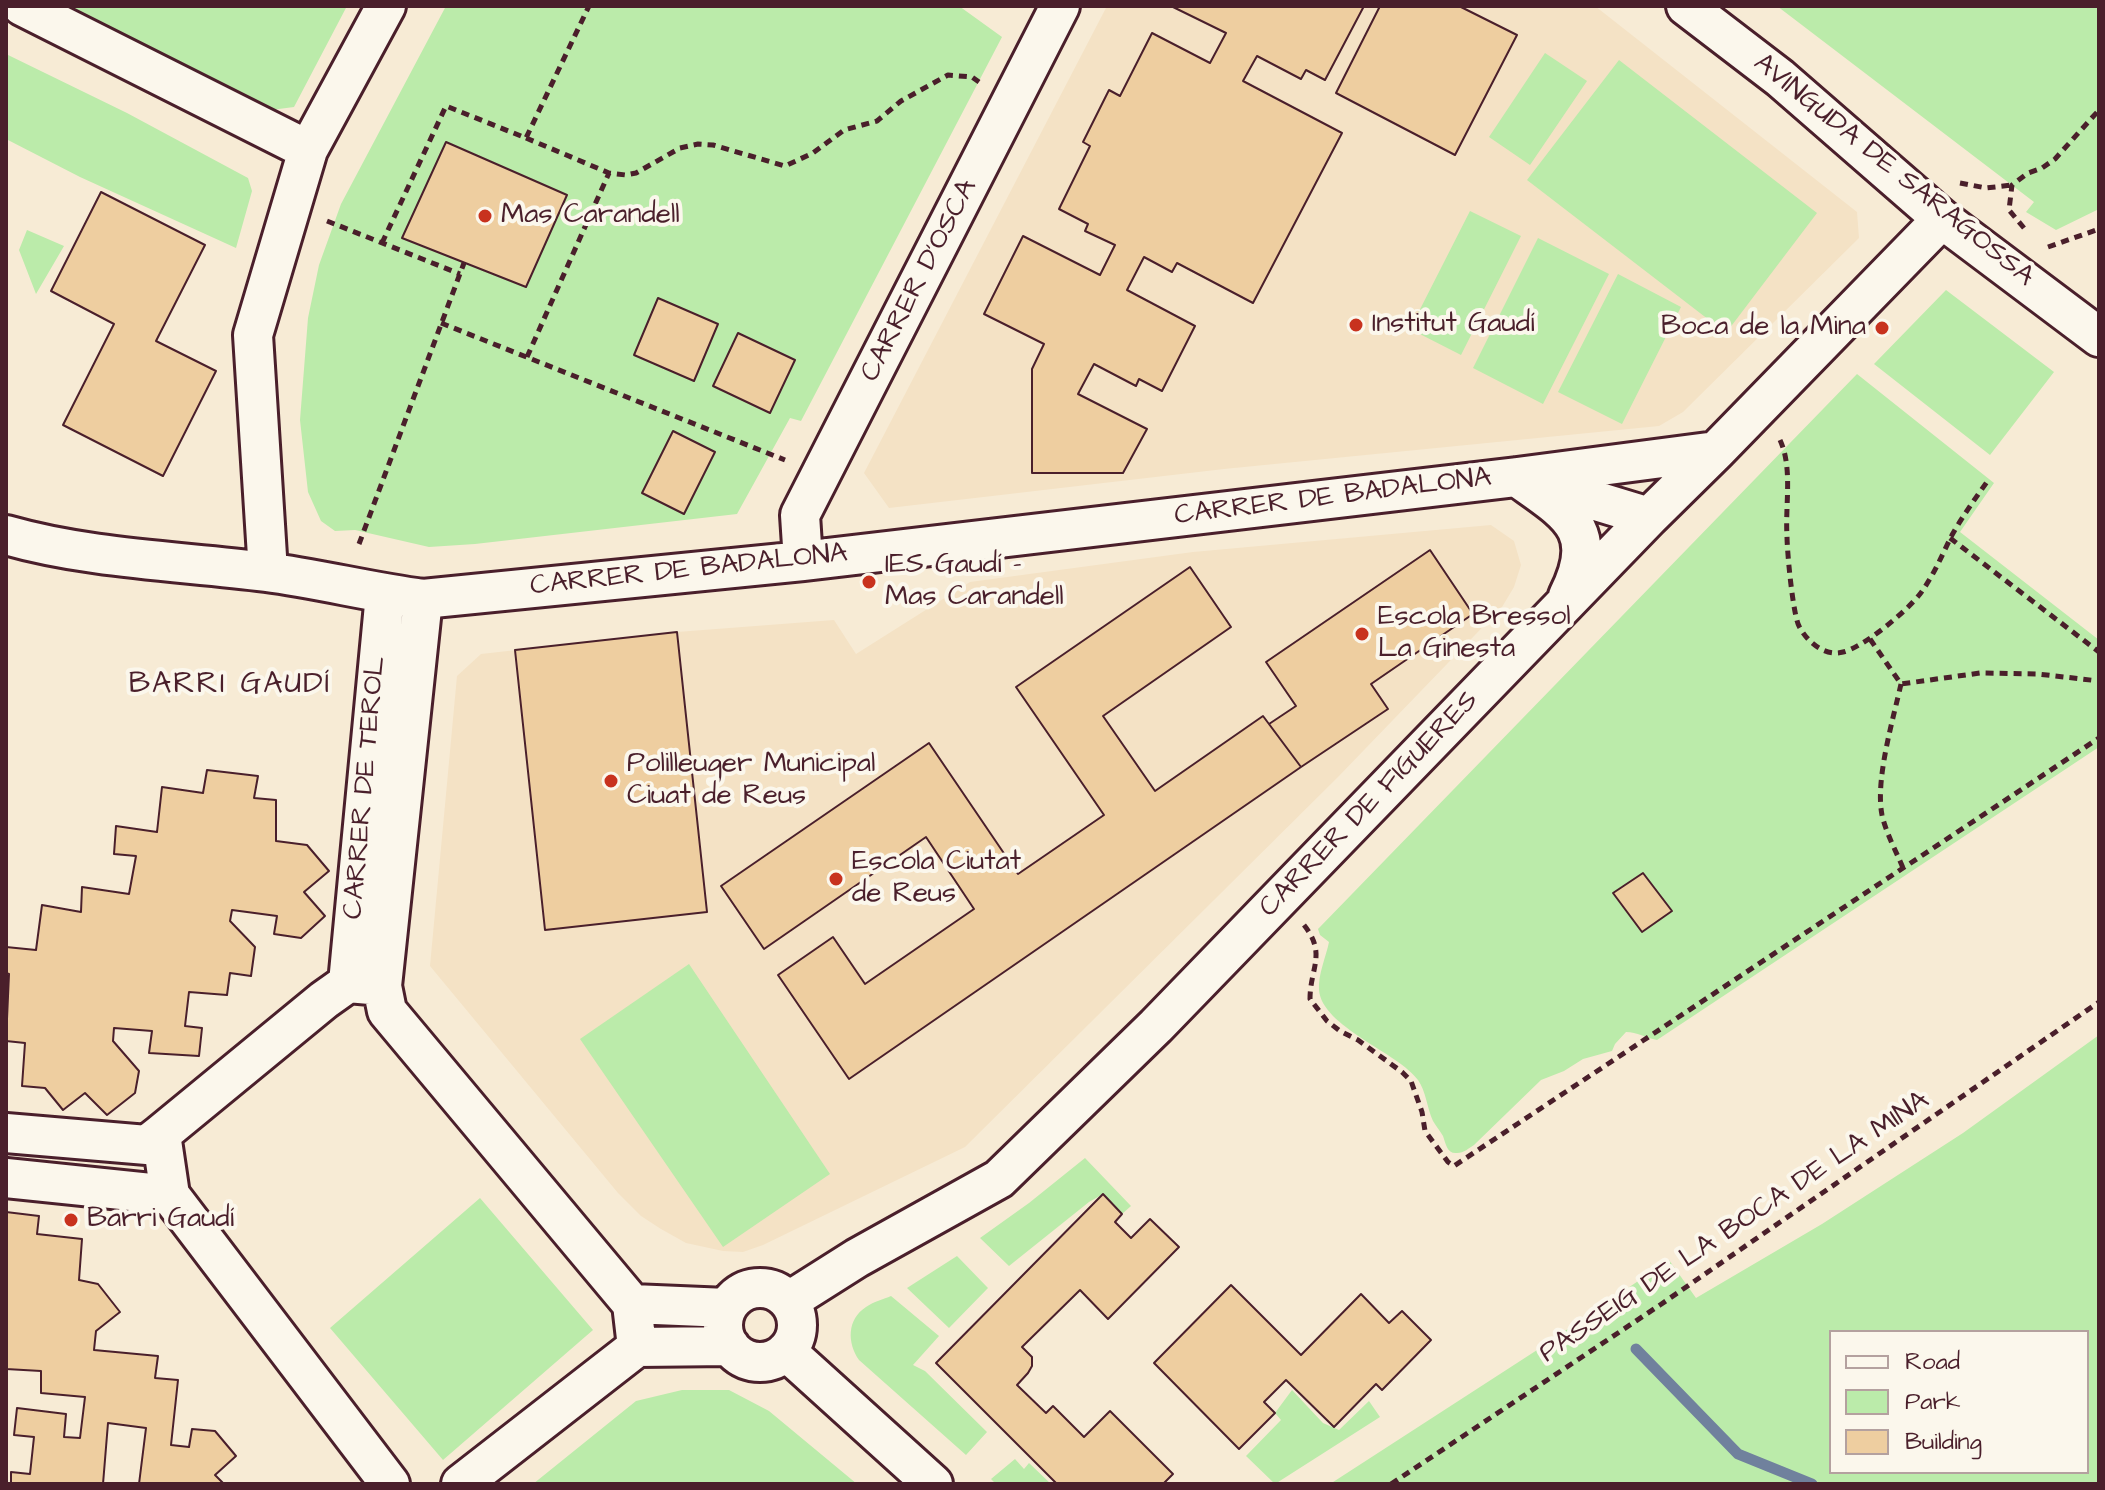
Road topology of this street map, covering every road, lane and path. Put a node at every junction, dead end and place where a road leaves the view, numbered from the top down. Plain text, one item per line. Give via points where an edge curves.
1 (22, 6) edge
2 (386, 6) edge
3 (589, 6) edge
4 (1060, 6) edge
5 (1686, 6) edge
6 (986, 88) dead end
7 (2099, 110) edge
8 (526, 138) junction
9 (308, 150) junction
10 (609, 173) junction
11 (1958, 182) dead end
12 (2012, 185) junction
13 (1942, 219) junction
14 (325, 220) dead end
15 (2024, 228) dead end
16 (2099, 229) edge
17 (382, 243) junction
18 (2048, 247) dead end
19 (464, 263) dead end
20 (460, 274) junction
21 (441, 323) junction
22 (2099, 337) edge
23 (527, 357) junction
24 (1778, 435) dead end
25 (1716, 451) junction
26 (790, 462) dead end
27 (1598, 465) junction
28 (1517, 477) junction
29 (1989, 479) dead end
30 (1649, 517) junction
31 (6, 535) edge
32 (1950, 538) junction
33 (359, 544) dead end
34 (803, 561) junction
35 (268, 572) junction
36 (385, 594) junction
37 (423, 599) junction
38 (1563, 606) junction
39 (1870, 639) junction
40 (2099, 652) edge
41 (2099, 681) edge
42 (1901, 684) junction
43 (2099, 738) edge
44 (1903, 868) junction
45 (1304, 925) dead end
46 (365, 984) junction
47 (2099, 1002) edge
48 (6, 1133) edge
49 (161, 1134) junction
50 (6, 1178) edge
51 (170, 1195) junction
52 (789, 1301) junction
53 (632, 1304) junction
54 (727, 1308) junction
55 (730, 1346) junction
56 (637, 1347) junction
57 (786, 1351) junction
58 (390, 1484) edge
59 (461, 1484) edge
60 (933, 1484) edge
61 (1391, 1484) edge

1 - 9 street
2 - 9 street
3 - 8 path
4 - 34 street, CARRER D'OSCA via 800,515
5 - 13 street, AVINGUDA DE SARAGOSSA via 1780,78
6 - 10 path via 972,77 948,75 877,121 844,130 785,166 698,144 680,148 636,173
7 - 12 path via 2055,159
8 - 10 path
8 - 17 path via 446,106
9 - 35 street via 253,335
10 - 23 path
11 - 12 path via 1986,188
12 - 15 path via 2009,210
13 - 22 street, AVINGUDA DE SARAGOSSA
13 - 25 street, CARRER DE FIGUERES
14 - 17 path
16 - 18 path
17 - 20 path
19 - 20 path
20 - 21 path
21 - 23 path
21 - 33 path
23 - 26 path
24 - 39 path via 1788,461 1787,536 1797,624 1819,649 1831,652
25 - 27 street, CARRER DE BADALONA
25 - 30 street, CARRER DE FIGUERES
27 - 28 street, CARRER DE BADALONA
27 - 30 street via 1645,484
28 - 30 street, CARRER DE BADALONA
28 - 34 street, CARRER DE BADALONA
28 - 38 street, CARRER DE BADALONA via 1571,520 1582,540 1582,559
29 - 32 path
30 - 38 street, CARRER DE FIGUERES
31 - 35 street, CARRER DE BADALONA via 74,550
32 - 39 path via 1919,596
32 - 40 path
34 - 37 street, CARRER DE BADALONA
35 - 36 street, CARRER DE BADALONA
36 - 37 street, CARRER DE BADALONA
36 - 46 street, CARRER DE TEROL
37 - 46 street, CARRER DE TEROL
38 - 52 street, CARRER DE FIGUERES via 1156,1026 999,1179
39 - 42 path
41 - 42 path via 1980,673
42 - 44 path via 1880,784 1882,814
43 - 44 path
44 - 45 path via 1454,1166 1425,1131 1411,1081 1327,1021 1310,999 1317,954
46 - 49 street via 312,1010
46 - 53 street
47 - 61 path, PASSEIG DE LA BOCA DE LA MINA
48 - 49 street via 147,1145
49 - 51 street
50 - 51 street
51 - 58 street
52 - 54 street via 768,1288 756,1288
52 - 57 street via 797,1332
53 - 54 street
53 - 56 street
54 - 55 street via 723,1327
55 - 56 street
55 - 57 street via 757,1362
56 - 59 street
57 - 60 street

